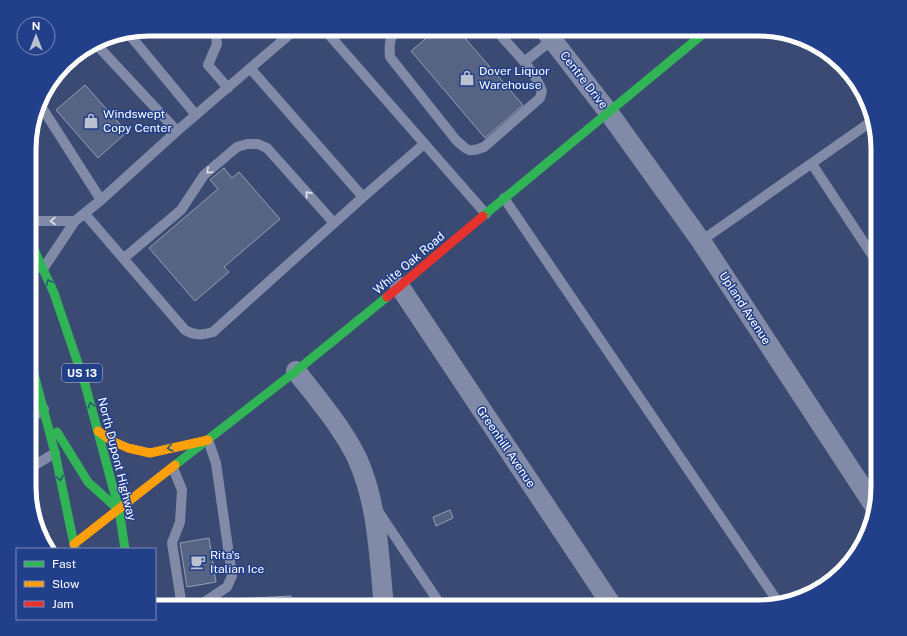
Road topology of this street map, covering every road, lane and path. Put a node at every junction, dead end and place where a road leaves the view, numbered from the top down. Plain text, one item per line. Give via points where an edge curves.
1 (215, 36) edge
2 (287, 36) edge
3 (330, 36) edge
4 (391, 36) edge
5 (501, 36) edge
6 (547, 36) edge
7 (549, 36) edge
8 (701, 36) edge
9 (132, 37) edge
10 (285, 38) joint
11 (100, 48) edge
12 (524, 62) junction
13 (250, 68) junction
14 (228, 88) junction
15 (43, 110) edge
16 (609, 113) junction
17 (196, 115) junction
18 (868, 125) edge
19 (178, 131) junction
20 (424, 144) junction
21 (812, 164) junction
22 (363, 197) junction
23 (504, 198) junction
24 (101, 200) junction
25 (85, 214) junction
26 (486, 214) junction
27 (36, 221) edge
28 (76, 221) junction
29 (334, 223) junction
30 (702, 241) junction
31 (871, 253) edge
32 (36, 254) edge
33 (124, 258) junction
34 (43, 269) junction
35 (400, 287) junction
36 (296, 371) junction
37 (36, 380) edge
38 (44, 409) junction
39 (36, 415) edge
40 (98, 431) junction
41 (208, 440) junction
42 (55, 453) junction
43 (36, 464) edge
44 (173, 468) junction
45 (870, 500) edge
46 (372, 502) junction
47 (119, 510) junction
48 (74, 548) edge
49 (125, 548) edge
50 (776, 598) edge
51 (181, 600) edge
52 (208, 600) edge
53 (383, 600) edge
54 (437, 600) edge
55 (607, 600) edge

1 - 14 lane via 216,44 208,66
2 - 10 lane
3 - 20 lane
4 - 12 lane via 388,46 390,57 456,140 468,150 474,151 484,147 540,98 542,91 539,82
5 - 12 lane
6 - 12 lane
7 - 16 street, Centre Drive
8 - 16 main road, White Oak Road
9 - 17 lane
10 - 13 lane
11 - 19 lane
13 - 14 lane
13 - 22 lane
14 - 17 lane
15 - 24 lane
16 - 23 main road, White Oak Road
16 - 30 street, Upland Avenue
17 - 19 lane
18 - 21 lane
19 - 24 lane
20 - 22 lane
20 - 26 lane
21 - 30 lane
21 - 31 lane
22 - 29 lane
23 - 26 main road, White Oak Road
23 - 50 lane
24 - 25 lane
25 - 28 lane
25 - 33 lane
26 - 35 main road, White Oak Road
28 -> 27 lane
28 - 34 lane
29 - 33 lane via 213,332 202,335 185,330
29 -> 33 lane via 267,148 258,144 247,144 237,147 204,175 181,210
30 - 45 street, Upland Avenue
32 - 34 main road, North Dupont Highway / US 13
40 -> 34 main road, North Dupont Highway / US 13 via 85,384 54,293
35 - 36 main road, White Oak Road
35 - 55 street, Greenhill Avenue
36 - 41 main road, White Oak Road
36 - 46 street via 346,438 366,480
37 - 38 main road
38 - 39 lane
38 - 42 main road
38 - 47 main road via 88,482
41 -> 40 main road via 150,453 123,446
40 - 47 main road, North Dupont Highway / US 13
41 - 44 main road, White Oak Road
41 - 52 lane via 216,463 232,576 227,588
42 - 43 lane
42 -> 48 main road
44 - 47 main road, White Oak Road
44 - 51 lane via 182,490 180,522 172,543
46 - 53 street
46 - 54 lane
47 - 48 main road, White Oak Road
47 - 49 main road, North Dupont Highway / US 13

